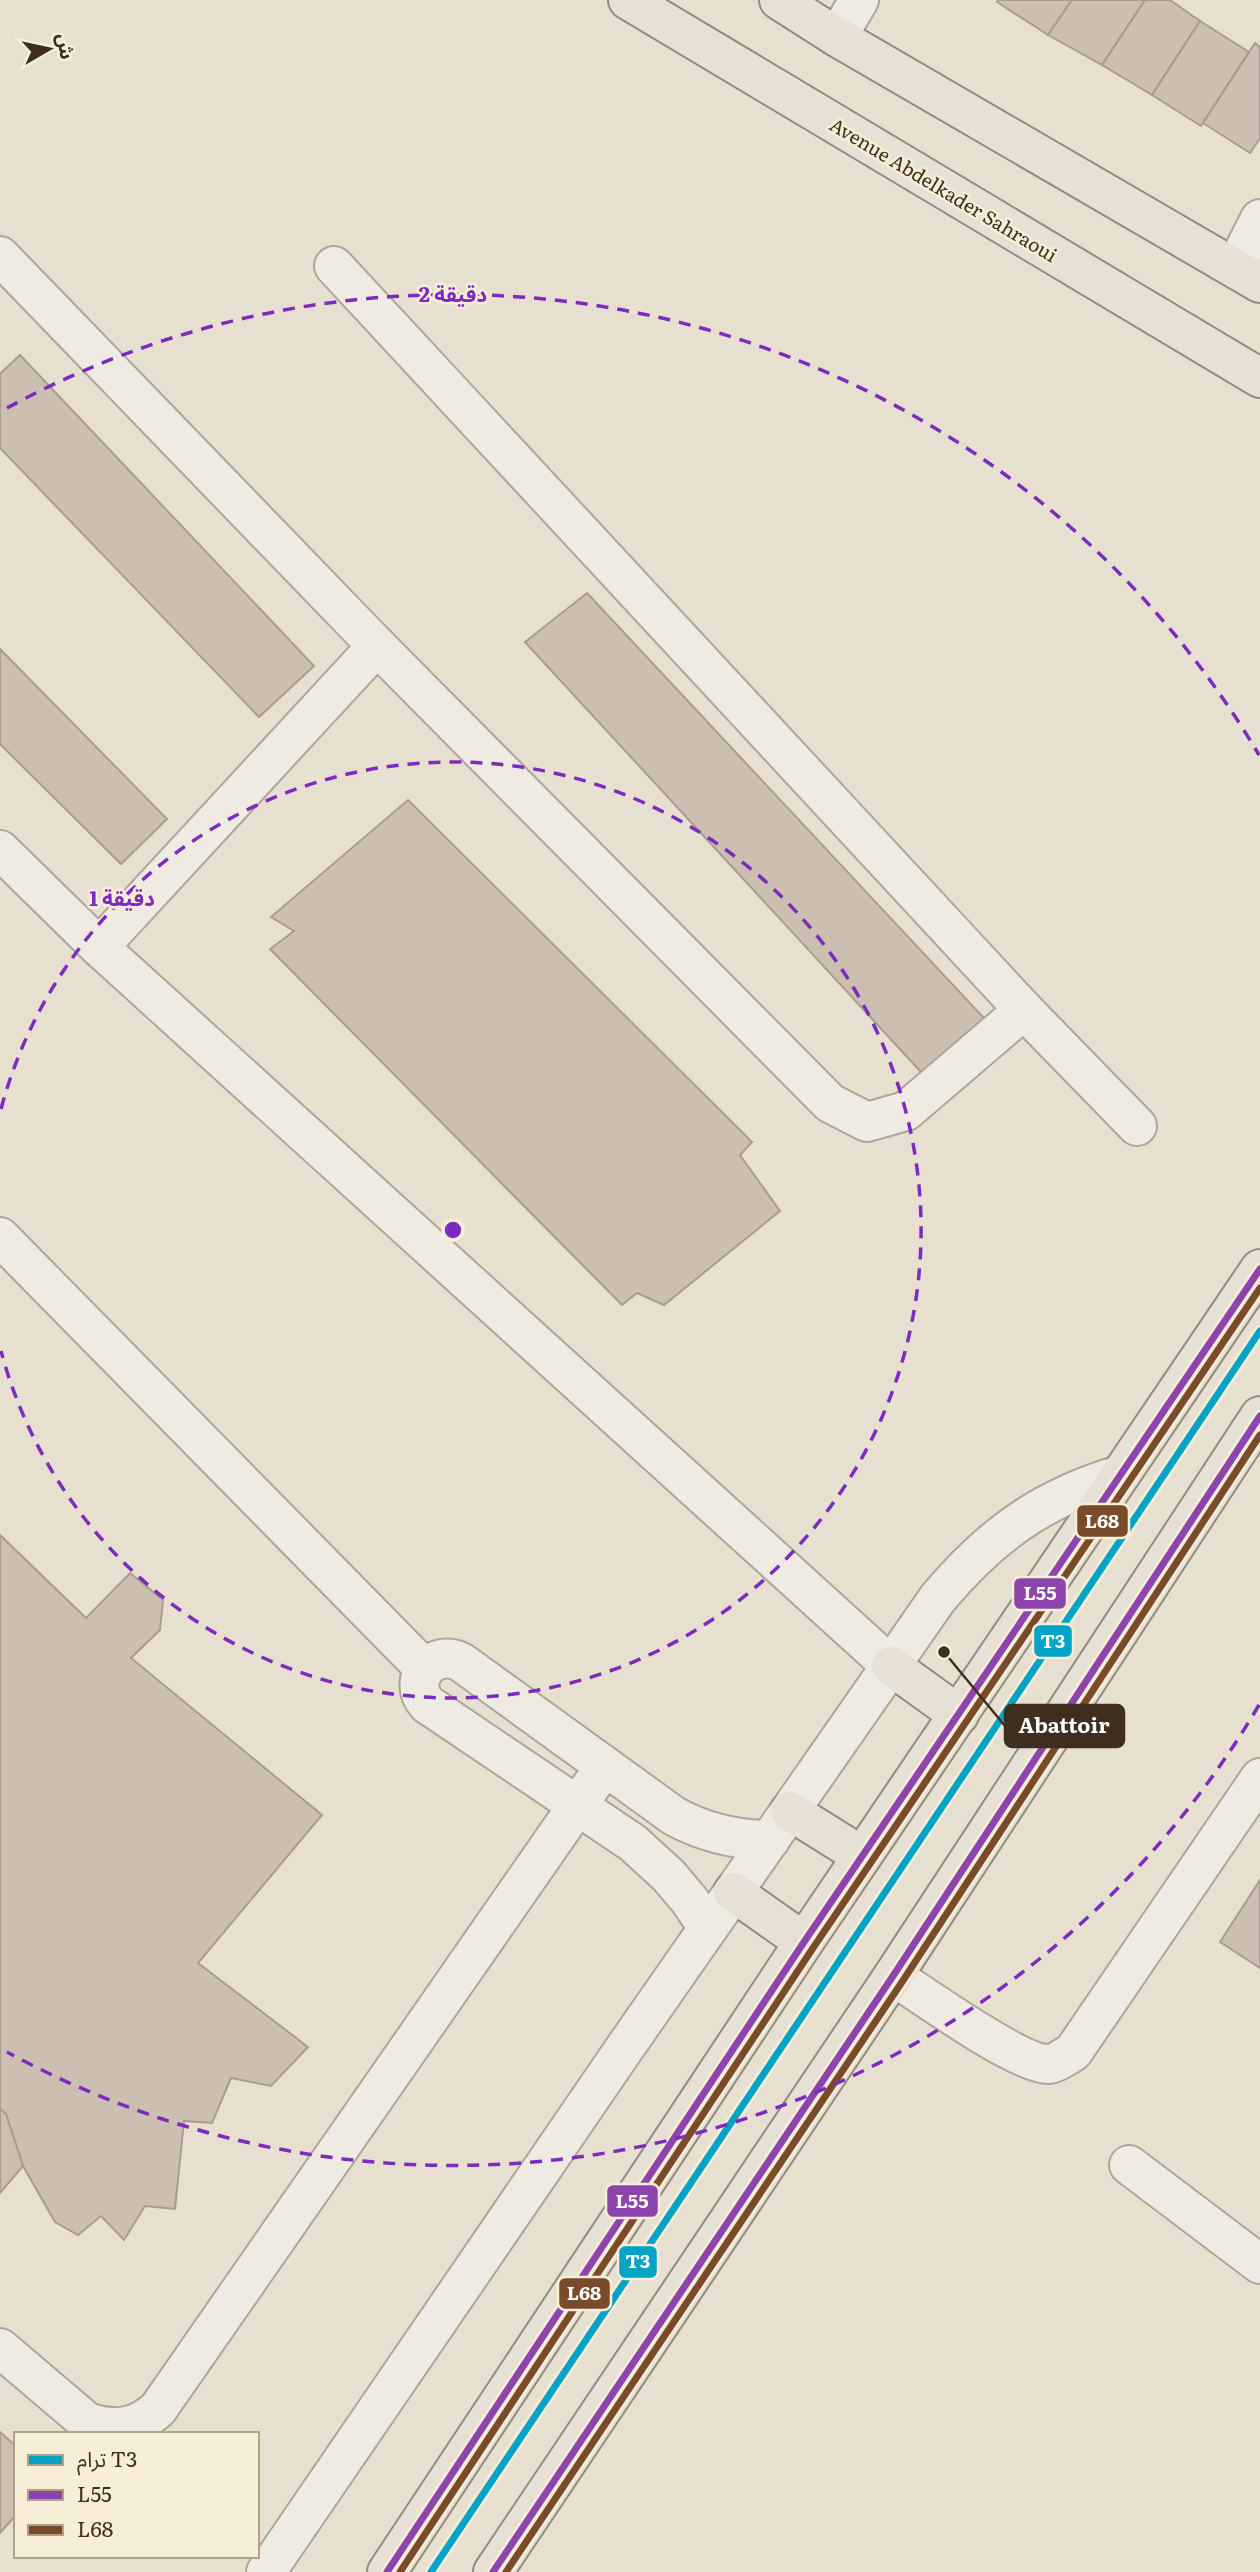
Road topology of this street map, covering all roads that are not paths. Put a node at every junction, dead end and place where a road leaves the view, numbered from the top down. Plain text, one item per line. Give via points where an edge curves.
1 (628, 0) edge
2 (779, 0) edge
3 (859, 0) edge
4 (837, 37) junction
5 (1260, 219) edge
6 (1, 260) edge
7 (334, 266) dead end
8 (1247, 275) edge
9 (1260, 378) edge
10 (377, 646) junction
11 (0, 850) edge
12 (99, 947) junction
13 (1024, 1010) junction
14 (1137, 1126) dead end
15 (0, 1237) edge
16 (1260, 1269) edge
17 (1260, 1416) edge
18 (1120, 1475) junction
19 (891, 1666) junction
20 (425, 1669) junction
21 (959, 1715) junction
22 (605, 1766) junction
23 (1260, 1778) edge
24 (577, 1805) junction
25 (780, 1825) junction
26 (862, 1856) junction
27 (733, 1892) junction
28 (708, 1928) junction
29 (804, 1941) junction
30 (893, 1976) junction
31 (1129, 2165) dead end
32 (1260, 2264) edge
33 (0, 2348) edge
34 (266, 2572) edge
35 (387, 2572) edge
36 (493, 2572) edge

1 - 9 main road, Avenue Abdelkader Sahraoui
2 - 4 main road
3 - 4 street
4 - 8 main road
5 - 8 street
6 - 10 street
7 - 13 street
10 - 12 street
10 - 13 street via 830,1102 867,1122 906,1111
11 - 12 street
12 - 19 street
13 - 14 street
15 - 20 street
16 - 18 main road
17 - 30 main road
18 - 19 street via 1037,1509 983,1548 938,1598
18 - 21 main road
19 - 21 main road
19 - 25 street
20 - 22 street via 442,1658 461,1662
20 - 24 street via 418,1687 427,1704
21 - 26 main road
22 - 24 street
22 - 25 street via 692,1826 730,1837
23 - 30 street via 1073,2052 1051,2064 1033,2062 1009,2050
24 - 28 street via 652,1858
24 - 33 street via 158,2409 127,2427 88,2422
25 - 26 main road
25 - 27 street
26 - 29 main road
27 - 28 street
27 - 29 main road
28 - 34 street
29 - 35 main road
30 - 36 main road
31 - 32 street

